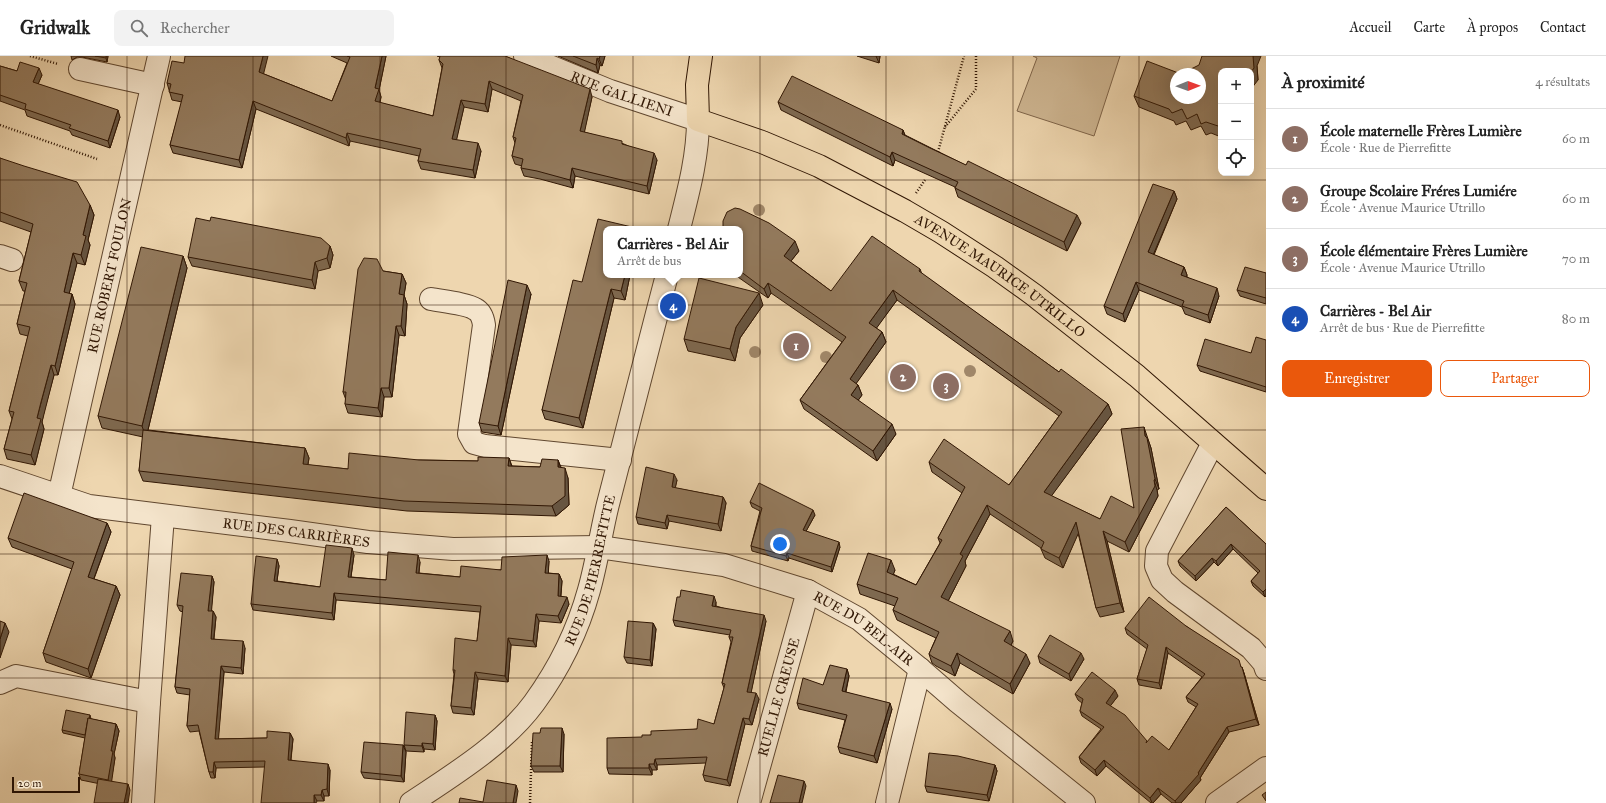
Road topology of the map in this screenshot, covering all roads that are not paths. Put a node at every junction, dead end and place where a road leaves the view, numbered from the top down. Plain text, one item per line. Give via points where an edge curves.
1 (159, 56) edge
2 (525, 56) edge
3 (701, 56) edge
4 (80, 70) road end
5 (153, 85) junction
6 (698, 120) junction
7 (680, 226) edge
8 (666, 278) edge
9 (431, 299) dead end
10 (1212, 443) junction
11 (620, 460) junction
12 (0, 476) edge
13 (1266, 489) edge
14 (59, 496) junction
15 (163, 516) junction
16 (599, 547) junction
17 (808, 591) junction
18 (920, 669) junction
19 (1266, 669) edge
20 (0, 683) edge
21 (149, 702) junction
22 (1266, 768) edge
23 (143, 803) edge
24 (411, 803) edge
25 (749, 803) edge
26 (887, 803) edge
27 (1084, 803) edge
28 (1217, 803) edge

1 - 5 street, RUE ROBERT FOULON
2 - 6 street, RUE GALLIENI via 610,91
3 - 6 main road via 697,85
4 - 5 street
5 - 14 street, RUE ROBERT FOULON
6 - 7 street via 698,141
6 - 10 main road, AVENUE MAURICE UTRILLO via 762,142 819,166 941,232 1034,295 1137,376
8 - 11 street, RUE DE PIERREFITTE
9 - 11 street via 474,308 483,319 469,434 474,443
10 - 13 main road, AVENUE MAURICE UTRILLO
10 - 19 street via 1157,551 1156,566 1162,580 1251,648
11 - 16 street, RUE DE PIERREFITTE
12 - 14 street, RUE DES CARRIÈRES
14 - 15 street, RUE DES CARRIÈRES via 90,506
15 - 16 street, RUE DES CARRIÈRES via 368,542 453,549
15 - 21 street
16 - 17 street, RUE DU BEL-AIR via 724,565
16 - 24 street, RUE DE PIERREFITTE via 579,620 552,676 533,704 505,735 487,750
17 - 18 street, RUE DU BEL-AIR via 859,619
17 - 25 street, RUELLE CREUSE
18 - 26 street
18 - 27 street, RUE DU BEL-AIR
20 - 21 street via 16,676
21 - 23 street
22 - 28 street

